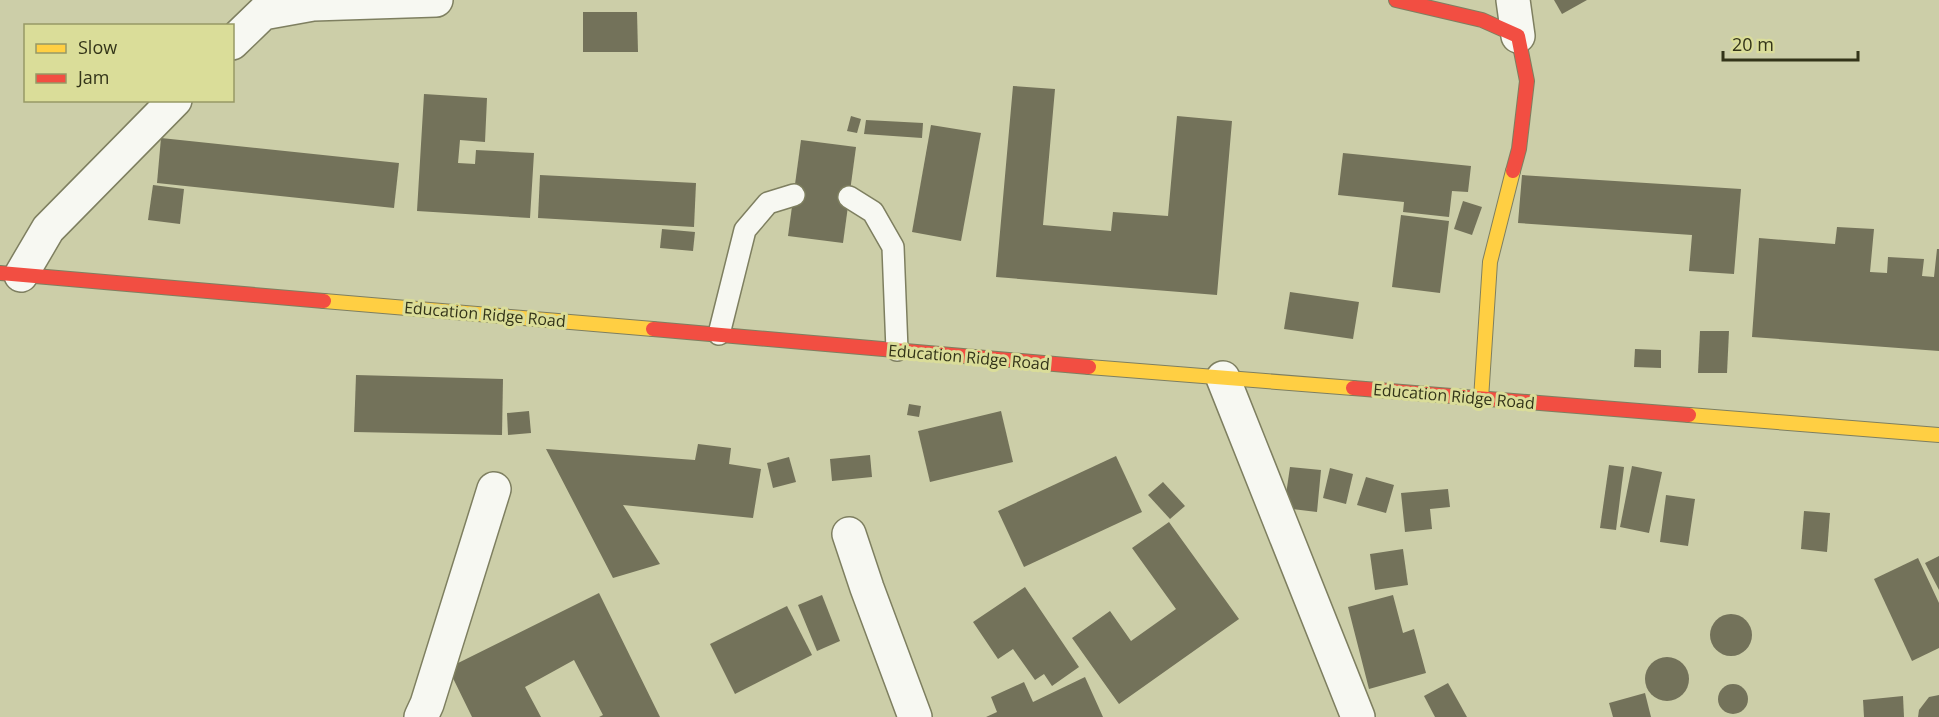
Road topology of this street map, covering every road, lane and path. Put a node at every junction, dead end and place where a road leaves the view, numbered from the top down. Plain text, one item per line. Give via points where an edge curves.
1 (436, 0) edge
2 (1396, 0) edge
3 (1514, 0) edge
4 (265, 6) edge
5 (1518, 36) junction
6 (234, 41) edge
7 (173, 102) edge
8 (794, 195) dead end
9 (849, 196) dead end
10 (10, 274) edge
11 (719, 334) junction
12 (897, 350) junction
13 (1223, 378) junction
14 (1481, 399) junction
15 (1939, 435) edge
16 (494, 489) dead end
17 (849, 534) dead end
18 (421, 717) edge
19 (915, 717) edge
20 (1358, 717) edge

1 - 4 street
2 - 5 main road via 1482,20
3 - 5 street
4 - 6 street
5 - 14 main road via 1527,81 1519,149 1490,262
7 - 10 street via 48,229
8 - 11 lane via 768,203 745,230
9 - 12 lane via 873,212 893,246
10 - 11 main road, Education Ridge Road
11 - 12 main road, Education Ridge Road
12 - 13 main road, Education Ridge Road
13 - 14 main road, Education Ridge Road
13 - 20 street
14 - 15 main road, Education Ridge Road
16 - 18 street
17 - 19 street

